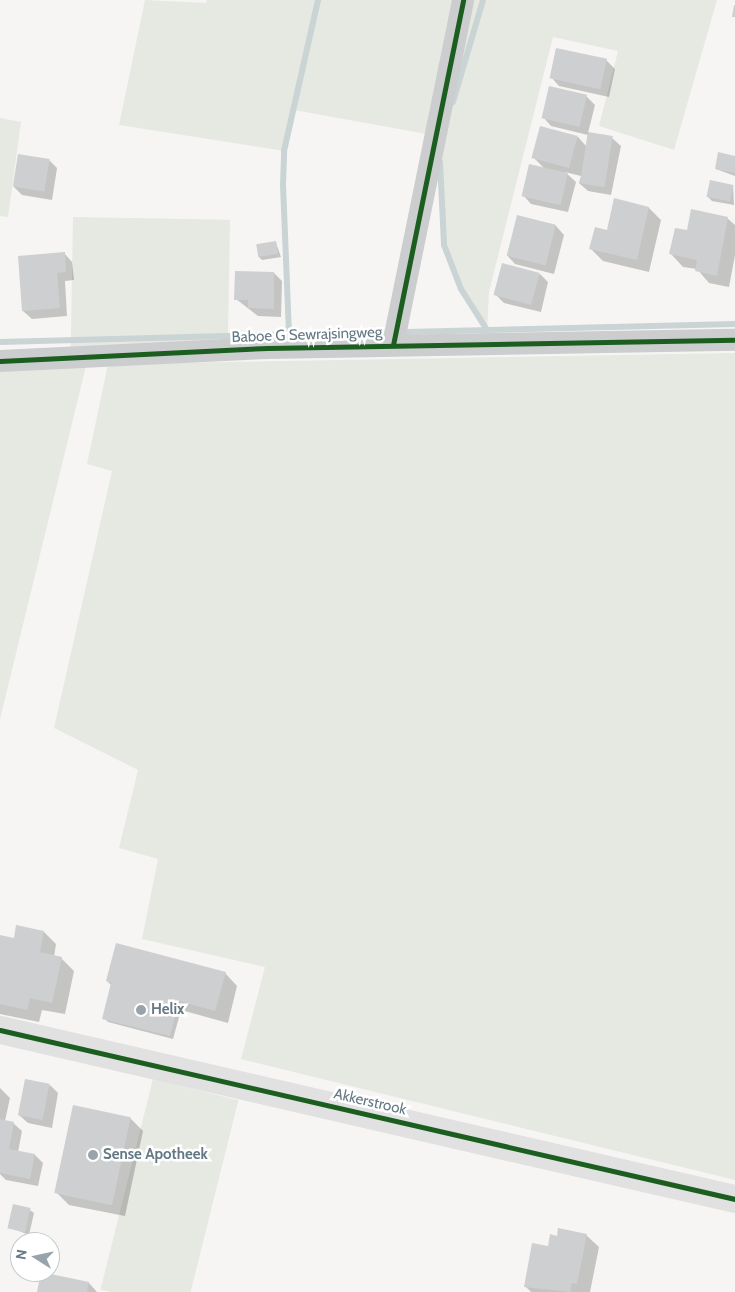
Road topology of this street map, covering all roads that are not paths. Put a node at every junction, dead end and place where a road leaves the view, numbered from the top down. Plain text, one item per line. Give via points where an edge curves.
1 (463, 0) edge
2 (735, 340) edge
3 (393, 345) junction
4 (0, 361) edge
5 (0, 1030) edge
6 (735, 1199) edge

1 - 3 street
2 - 3 street, Baboe G Sewrajsingweg
3 - 4 street, Baboe G Sewrajsingweg
5 - 6 street, Akkerstrook

